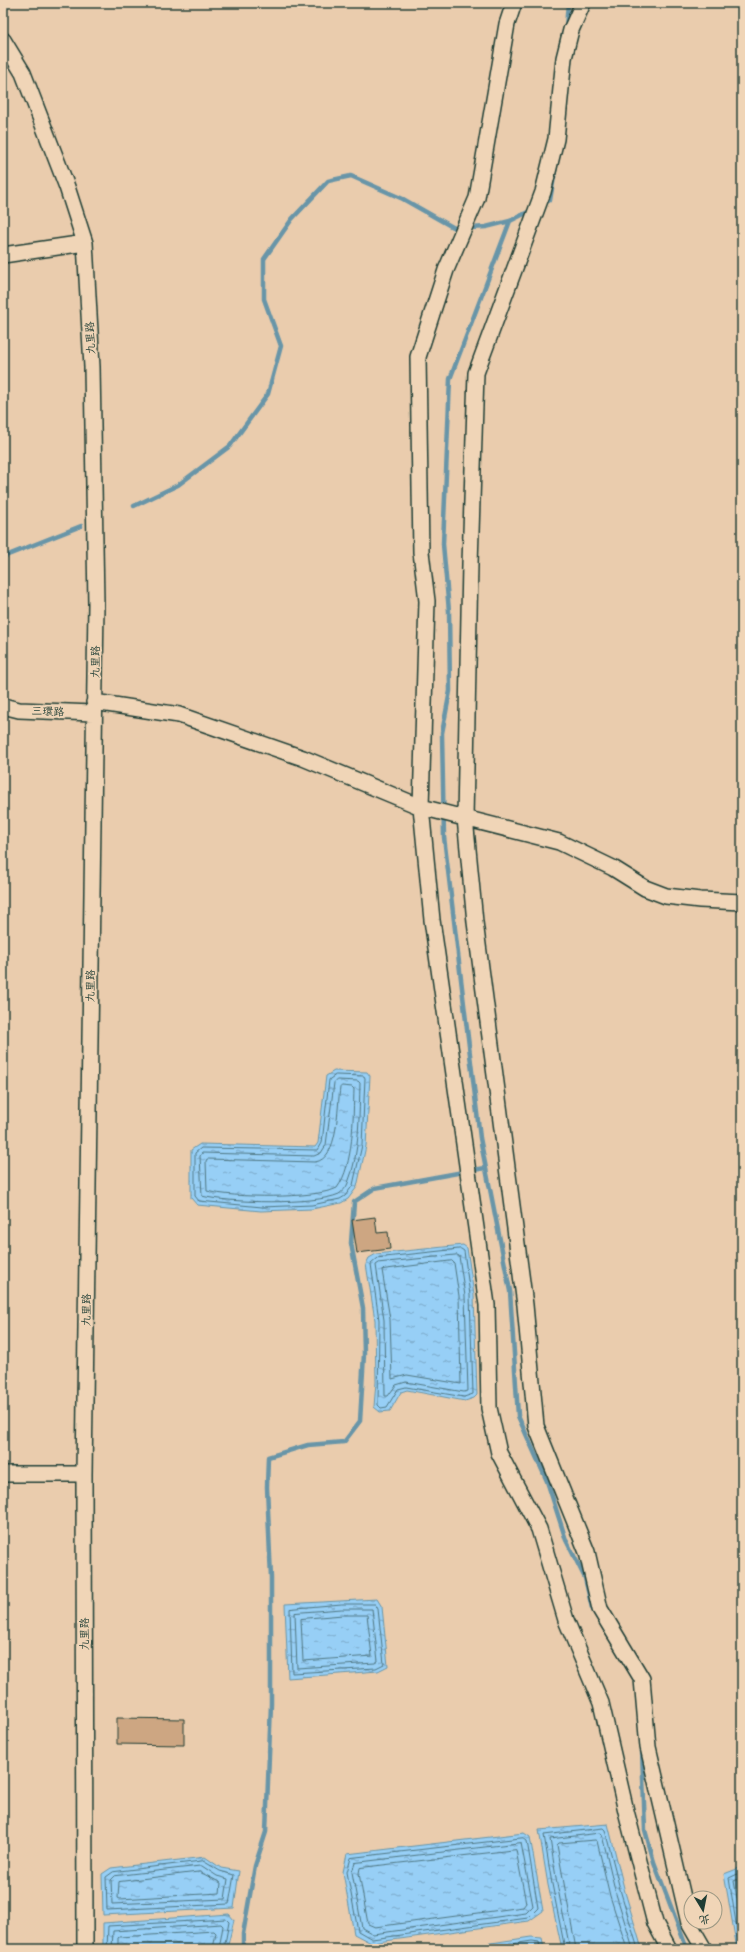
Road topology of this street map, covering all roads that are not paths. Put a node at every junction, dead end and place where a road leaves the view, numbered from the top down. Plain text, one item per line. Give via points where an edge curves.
1 (514, 3) edge
2 (583, 3) edge
3 (3, 40) edge
4 (85, 243) junction
5 (3, 255) edge
6 (3, 706) edge
7 (94, 708) junction
8 (421, 807) junction
9 (465, 818) junction
10 (742, 902) edge
11 (3, 1474) edge
12 (84, 1474) junction
13 (85, 1949) edge
14 (669, 1949) edge
15 (704, 1949) edge

1 - 8 street via 507,24 477,198 446,270 418,357 421,552 427,601
2 - 9 street via 564,58 556,139 544,192 476,373
3 - 4 street, 九里路 via 23,73 67,187
4 - 5 street
4 - 7 street, 九里路 via 92,375 96,604
6 - 7 street, 三環路 via 19,710
7 - 8 street, 三環路 via 179,715 316,763
7 - 12 street, 九里路
8 - 9 street, 三環路
8 - 14 street via 432,920 487,1305 490,1408 499,1453 539,1528 566,1620 601,1703 656,1923
9 - 10 street, 三環路 via 559,842 645,888 666,896
9 - 15 street via 474,922 525,1305 536,1426 587,1552 600,1609 642,1679 648,1747 687,1916
11 - 12 street
12 - 13 street, 九里路

